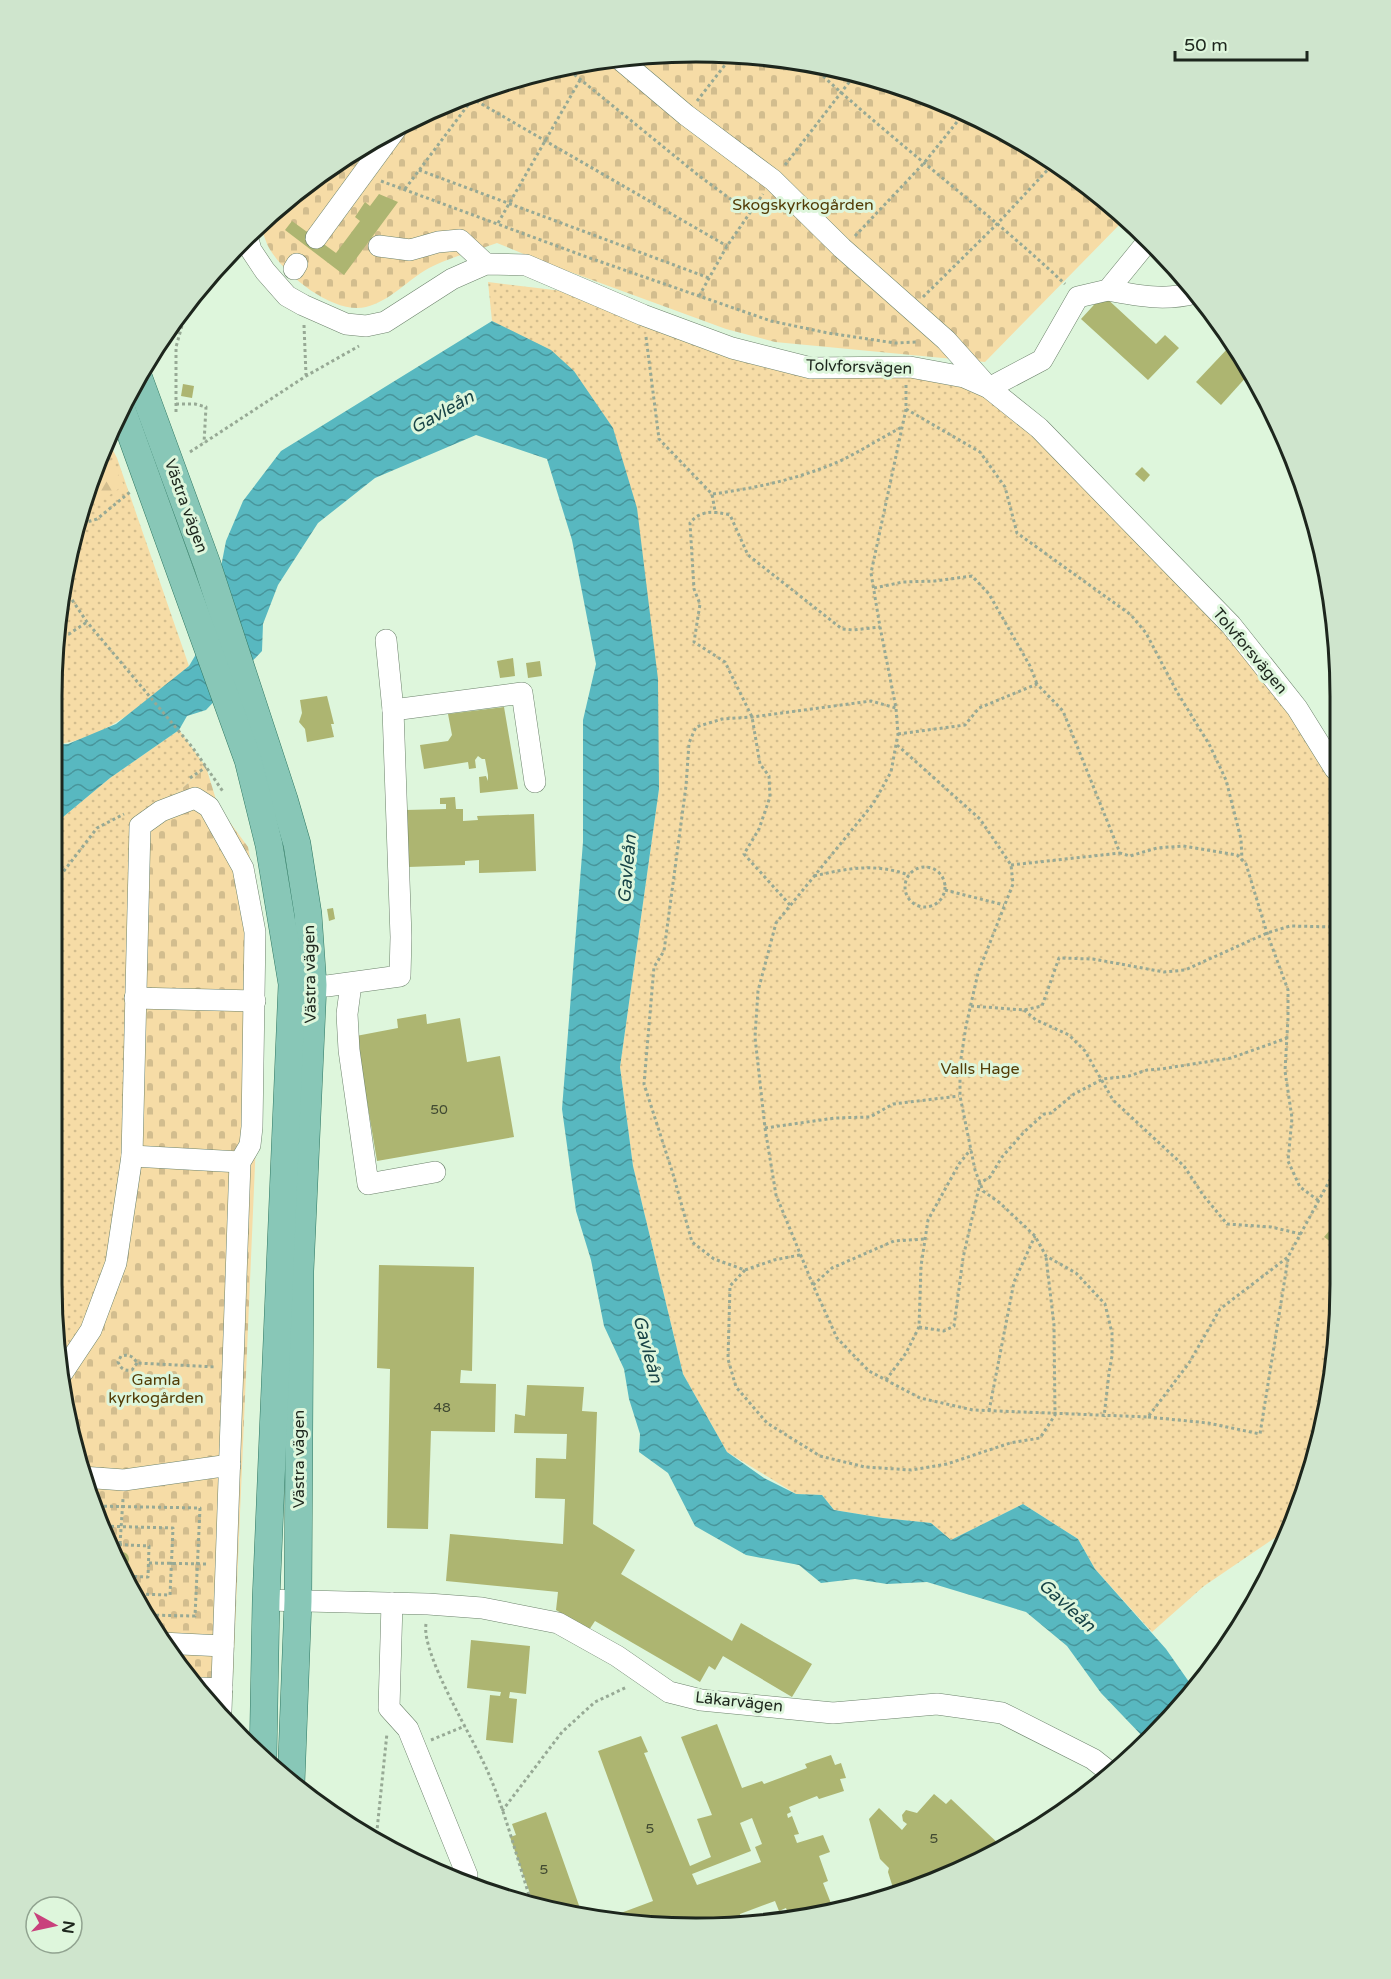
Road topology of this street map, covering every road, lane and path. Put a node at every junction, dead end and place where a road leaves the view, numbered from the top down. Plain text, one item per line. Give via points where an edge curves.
1 (727, 63) edge
2 (627, 66) edge
3 (573, 74) edge
4 (821, 74) edge
5 (580, 80) junction
6 (476, 101) edge
7 (468, 104) edge
8 (686, 115) junction
9 (959, 119) edge
10 (544, 140) junction
11 (386, 142) edge
12 (924, 163) junction
13 (1048, 168) edge
14 (419, 170) junction
15 (364, 172) junction
16 (405, 189) junction
17 (510, 202) junction
18 (748, 212) dead end
19 (498, 223) junction
20 (998, 223) junction
21 (316, 238) dead end
22 (249, 245) edge
23 (379, 246) dead end
24 (727, 246) dead end
25 (1143, 247) edge
26 (842, 248) junction
27 (486, 264) junction
28 (709, 278) dead end
29 (1108, 290) junction
30 (1186, 295) edge
31 (1078, 297) junction
32 (303, 305) junction
33 (911, 309) junction
34 (643, 315) junction
35 (183, 324) edge
36 (946, 340) junction
37 (368, 341) dead end
38 (908, 375) junction
39 (306, 376) junction
40 (142, 386) edge
41 (989, 388) junction
42 (176, 404) junction
43 (906, 409) junction
44 (176, 416) dead end
45 (125, 419) edge
46 (902, 427) junction
47 (204, 443) junction
48 (188, 453) dead end
49 (131, 490) dead end
50 (712, 494) junction
51 (715, 511) junction
52 (86, 522) edge
53 (874, 588) junction
54 (70, 597) edge
55 (87, 622) junction
56 (880, 627) junction
57 (65, 633) edge
58 (386, 640) dead end
59 (1038, 684) junction
60 (896, 708) junction
61 (393, 710) junction
62 (752, 717) junction
63 (898, 734) junction
64 (897, 745) junction
65 (258, 757) junction
66 (1330, 761) edge
67 (187, 781) dead end
68 (536, 782) dead end
69 (132, 810) dead end
70 (1120, 853) junction
71 (1242, 860) junction
72 (1011, 865) junction
73 (62, 873) edge
74 (909, 875) junction
75 (813, 877) junction
76 (944, 890) junction
77 (1004, 905) junction
78 (790, 906) junction
79 (1330, 927) edge
80 (1267, 933) junction
81 (302, 984) junction
82 (351, 984) junction
83 (135, 998) junction
84 (255, 1002) junction
85 (971, 1006) junction
86 (1024, 1010) junction
87 (1287, 1038) junction
88 (1102, 1079) junction
89 (960, 1096) junction
90 (765, 1128) junction
91 (971, 1149) junction
92 (132, 1156) junction
93 (240, 1162) junction
94 (435, 1172) dead end
95 (1330, 1180) edge
96 (980, 1183) junction
97 (1319, 1201) junction
98 (1301, 1234) junction
99 (1035, 1236) junction
100 (925, 1239) junction
101 (800, 1255) junction
102 (1046, 1256) junction
103 (1288, 1257) junction
104 (745, 1270) junction
105 (813, 1285) junction
106 (919, 1327) junction
107 (137, 1363) junction
108 (67, 1366) edge
109 (232, 1368) junction
110 (886, 1380) junction
111 (989, 1411) junction
112 (1054, 1415) junction
113 (1104, 1417) junction
114 (1148, 1418) junction
115 (230, 1465) junction
116 (92, 1478) edge
117 (124, 1480) junction
118 (102, 1506) edge
119 (123, 1506) junction
120 (110, 1527) edge
121 (121, 1527) junction
122 (120, 1544) joint
123 (149, 1563) junction
124 (172, 1563) junction
125 (225, 1563) junction
126 (196, 1564) junction
127 (134, 1576) edge
128 (143, 1594) edge
129 (266, 1600) junction
130 (298, 1601) junction
131 (392, 1604) junction
132 (429, 1604) junction
133 (155, 1615) edge
134 (174, 1644) edge
135 (223, 1646) junction
136 (647, 1677) junction
137 (208, 1688) edge
138 (222, 1689) junction
139 (221, 1704) edge
140 (389, 1708) junction
141 (465, 1726) junction
142 (415, 1746) junction
143 (263, 1747) edge
144 (1104, 1768) edge
145 (291, 1771) edge
146 (501, 1812) junction
147 (377, 1832) edge
148 (467, 1874) edge
149 (529, 1895) edge

1 - 8 path
2 - 8 street
3 - 5 path
4 - 12 path
5 - 10 path
5 - 18 path
6 - 10 path
7 - 14 path
8 - 26 street via 773,180
9 - 12 path
10 - 17 path
10 - 24 path
11 - 15 street
12 - 20 path
12 - 26 path
13 - 20 path
14 - 16 path
14 - 17 path
15 - 16 path
15 - 21 street
16 - 19 path
17 - 19 path
17 - 28 path
19 - 36 path via 771,321 895,343
20 - 31 path
20 - 33 path
22 - 32 street, Tolvforsvägen via 277,285
23 - 27 street via 410,250 460,240
25 - 29 street
26 - 33 street
27 - 32 street, Tolvforsvägen via 452,279 385,322 366,326 346,324
27 - 34 street, Tolvforsvägen via 526,265
29 - 30 street via 1175,298
29 - 31 street
31 - 41 street via 1042,360
32 - 39 path
33 - 36 street
34 - 38 street, Tolvforsvägen via 732,348 811,368
34 - 50 path via 659,439
35 - 42 path via 176,348
36 - 41 street
37 - 39 path
38 - 41 street, Tolvforsvägen via 964,376
38 - 43 path
39 - 47 path
40 - 65 main road, Västra vägen via 207,564
41 - 66 street, Tolvforsvägen via 1040,428 1230,625 1297,708
42 - 44 path
42 - 47 path via 206,407
43 - 46 path
43 - 71 path via 980,452 1005,487 1017,533 1131,615 1146,633 1226,780 1242,839
45 - 65 main road, Västra vägen via 183,578
46 - 50 path via 798,477
46 - 53 path via 871,573
47 - 48 path
49 - 52 path via 97,519
50 - 51 path
51 - 56 path via 730,515 748,555 843,629
51 - 62 path via 696,516 690,523 693,589 700,604 694,642 725,662
53 - 56 path
53 - 59 path via 972,576 989,594
54 - 55 path
55 - 57 path
55 - 67 path via 206,767
56 - 60 path
58 - 61 street
59 - 63 path via 979,708 965,725
59 - 70 path via 1063,711
60 - 62 path via 871,701
60 - 63 path
61 - 68 street via 522,693
61 - 82 street via 400,976
62 - 78 path via 760,764 769,776 770,797 759,829 744,854
62 - 104 path via 722,719 696,728 689,743 664,951 654,967 644,1084 692,1242 714,1259
63 - 64 path
64 - 72 path via 980,819
64 - 75 path via 891,772 873,804
65 - 81 main road, Västra vägen via 269,845
69 - 73 path via 98,828
70 - 71 path via 1130,856 1183,846 1237,855
70 - 72 path
71 - 80 path
72 - 77 path via 1013,884
74 - 75 path via 872,867
74 - 76 path via 920,868 933,869 942,878
74 - 76 path via 906,894 920,907 933,906
75 - 78 path
76 - 77 path
77 - 85 path via 978,973
78 - 90 path via 776,923 758,991 755,1037
79 - 80 path via 1290,926
80 - 86 path via 1185,970 1164,972 1093,959 1059,958 1042,1006
80 - 87 path via 1288,990
81 - 82 street
81 - 129 main road, Västra vägen
81 - 130 main road, Västra vägen
82 - 94 street via 347,1014 349,1050 368,1184
83 - 84 street
83 - 84 street via 140,826 161,811 195,798 209,807 243,868 255,932
83 - 92 street
84 - 93 street via 252,1127 250,1145
85 - 86 path
85 - 89 path via 960,1065
86 - 88 path via 1068,1035 1085,1051
87 - 88 path via 1231,1058
87 - 97 path via 1285,1071 1292,1118 1288,1161 1300,1187
88 - 96 path via 1044,1114 1002,1156 990,1177
88 - 98 path via 1113,1100 1184,1166 1227,1224
89 - 90 path via 893,1104 870,1117
89 - 91 path
90 - 101 path via 776,1195
91 - 96 path
91 - 100 path via 928,1220
92 - 93 street
92 - 108 street via 116,1263 91,1330
93 - 109 street
95 - 97 path
96 - 99 path via 983,1191
96 - 106 path via 963,1258 954,1326 944,1331
97 - 98 path
98 - 103 path
99 - 102 path
99 - 111 path via 1014,1282
100 - 105 path via 894,1241 832,1268
100 - 106 path
101 - 104 path
101 - 105 path
102 - 112 path via 1054,1325
102 - 113 path via 1076,1273 1106,1304 1112,1356
103 - 114 path via 1220,1309 1189,1363
103 - 114 path via 1260,1434 1208,1423
104 - 112 path via 730,1286 728,1359 736,1387 767,1423 820,1456 865,1467 911,1470 947,1464 1010,1443 1040,1438
105 - 110 path via 837,1338 869,1371
106 - 110 path
107 - 107 path via 126,1354 118,1362 126,1371
107 - 109 path
109 - 115 street
110 - 111 path via 920,1398
111 - 112 path
112 - 113 path
113 - 114 path
115 - 117 street
115 - 125 street
116 - 117 street
117 - 119 path
118 - 119 path
119 - 121 path
119 - 126 path via 200,1508
120 - 121 path
121 - 122 path
121 - 124 path via 173,1528
122 - 123 path via 149,1545
123 - 124 path
123 - 127 path via 148,1577
124 - 126 path
124 - 128 path via 170,1595
125 - 126 path
125 - 135 street
126 - 133 path via 195,1616
129 - 130 street
129 - 143 main road, Västra vägen
130 - 131 street, Läkarvägen
130 - 145 main road, Västra vägen
131 - 132 street, Läkarvägen
131 - 140 street
132 - 136 street, Läkarvägen via 482,1608 558,1623
132 - 141 path via 424,1632
134 - 135 street
135 - 138 street
136 - 144 street, Läkarvägen via 669,1692 701,1700 833,1713 937,1704 1002,1713
136 - 146 path via 595,1702 562,1732
137 - 138 street
138 - 139 street
140 - 142 street via 408,1729
140 - 147 path
141 - 142 path
141 - 146 path via 488,1771
142 - 148 street
146 - 149 path

